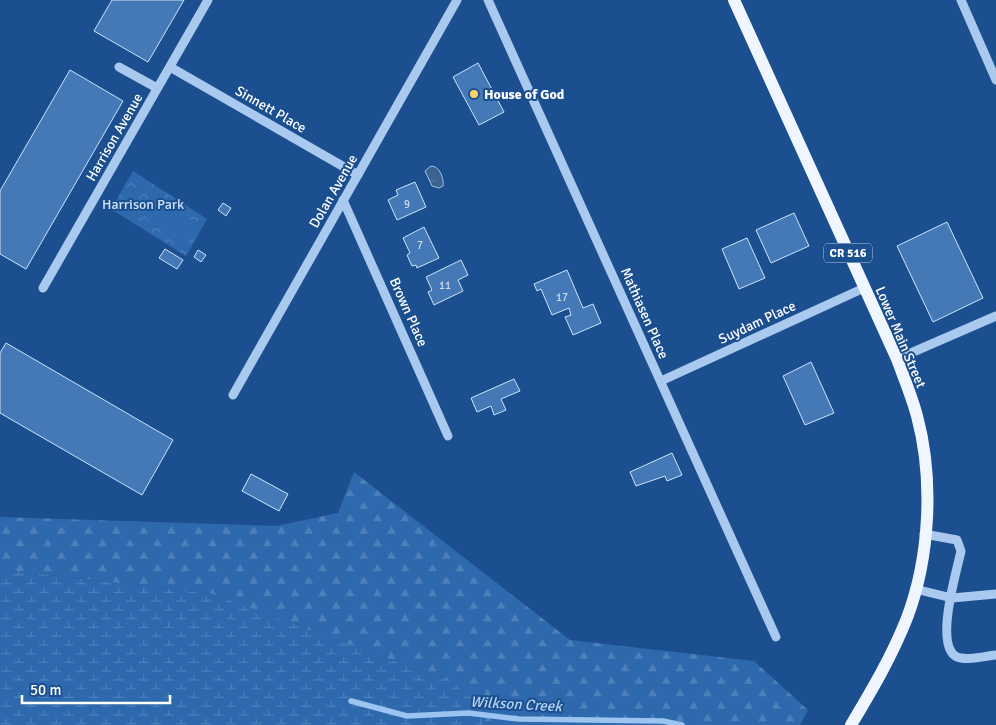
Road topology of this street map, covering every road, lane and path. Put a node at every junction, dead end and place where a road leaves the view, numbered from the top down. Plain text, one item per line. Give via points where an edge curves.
1 (208, 0) edge
2 (457, 0) edge
3 (488, 0) edge
4 (734, 0) edge
5 (961, 0) edge
6 (119, 67) dead end
7 (170, 67) junction
8 (996, 80) edge
9 (157, 88) junction
10 (358, 175) junction
11 (344, 200) junction
12 (44, 288) dead end
13 (864, 288) junction
14 (996, 316) edge
15 (897, 359) junction
16 (660, 381) junction
17 (233, 395) dead end
18 (448, 436) dead end
19 (924, 534) junction
20 (915, 589) junction
21 (996, 594) edge
22 (952, 598) junction
23 (776, 637) dead end
24 (996, 655) edge
25 (850, 725) edge

1 - 7 street, Harrison Avenue
2 - 10 street, Dolan Avenue
3 - 16 street, Mathiasen Place
4 - 13 main road, Lower Main Street / CR 516
5 - 8 street
6 - 9 street
7 - 9 street, Harrison Avenue
7 - 10 street, Sinnett Place
9 - 12 street, Harrison Avenue
10 - 11 street, Dolan Avenue
11 - 17 street, Dolan Avenue
11 - 18 street, Brown Place
13 - 15 main road, Lower Main Street / CR 516
13 - 16 street, Suydam Place
14 - 15 street
15 - 19 main road, Lower Main Street / CR 516 via 917,416 925,464
16 - 23 street, Mathiasen Place
19 - 20 main road, Lower Main Street / CR 516
19 - 22 street via 956,540 961,550
20 - 22 street
20 - 25 main road, Lower Main Street / CR 516 via 891,654
21 - 22 street
22 - 24 street via 945,636 952,654 960,658

